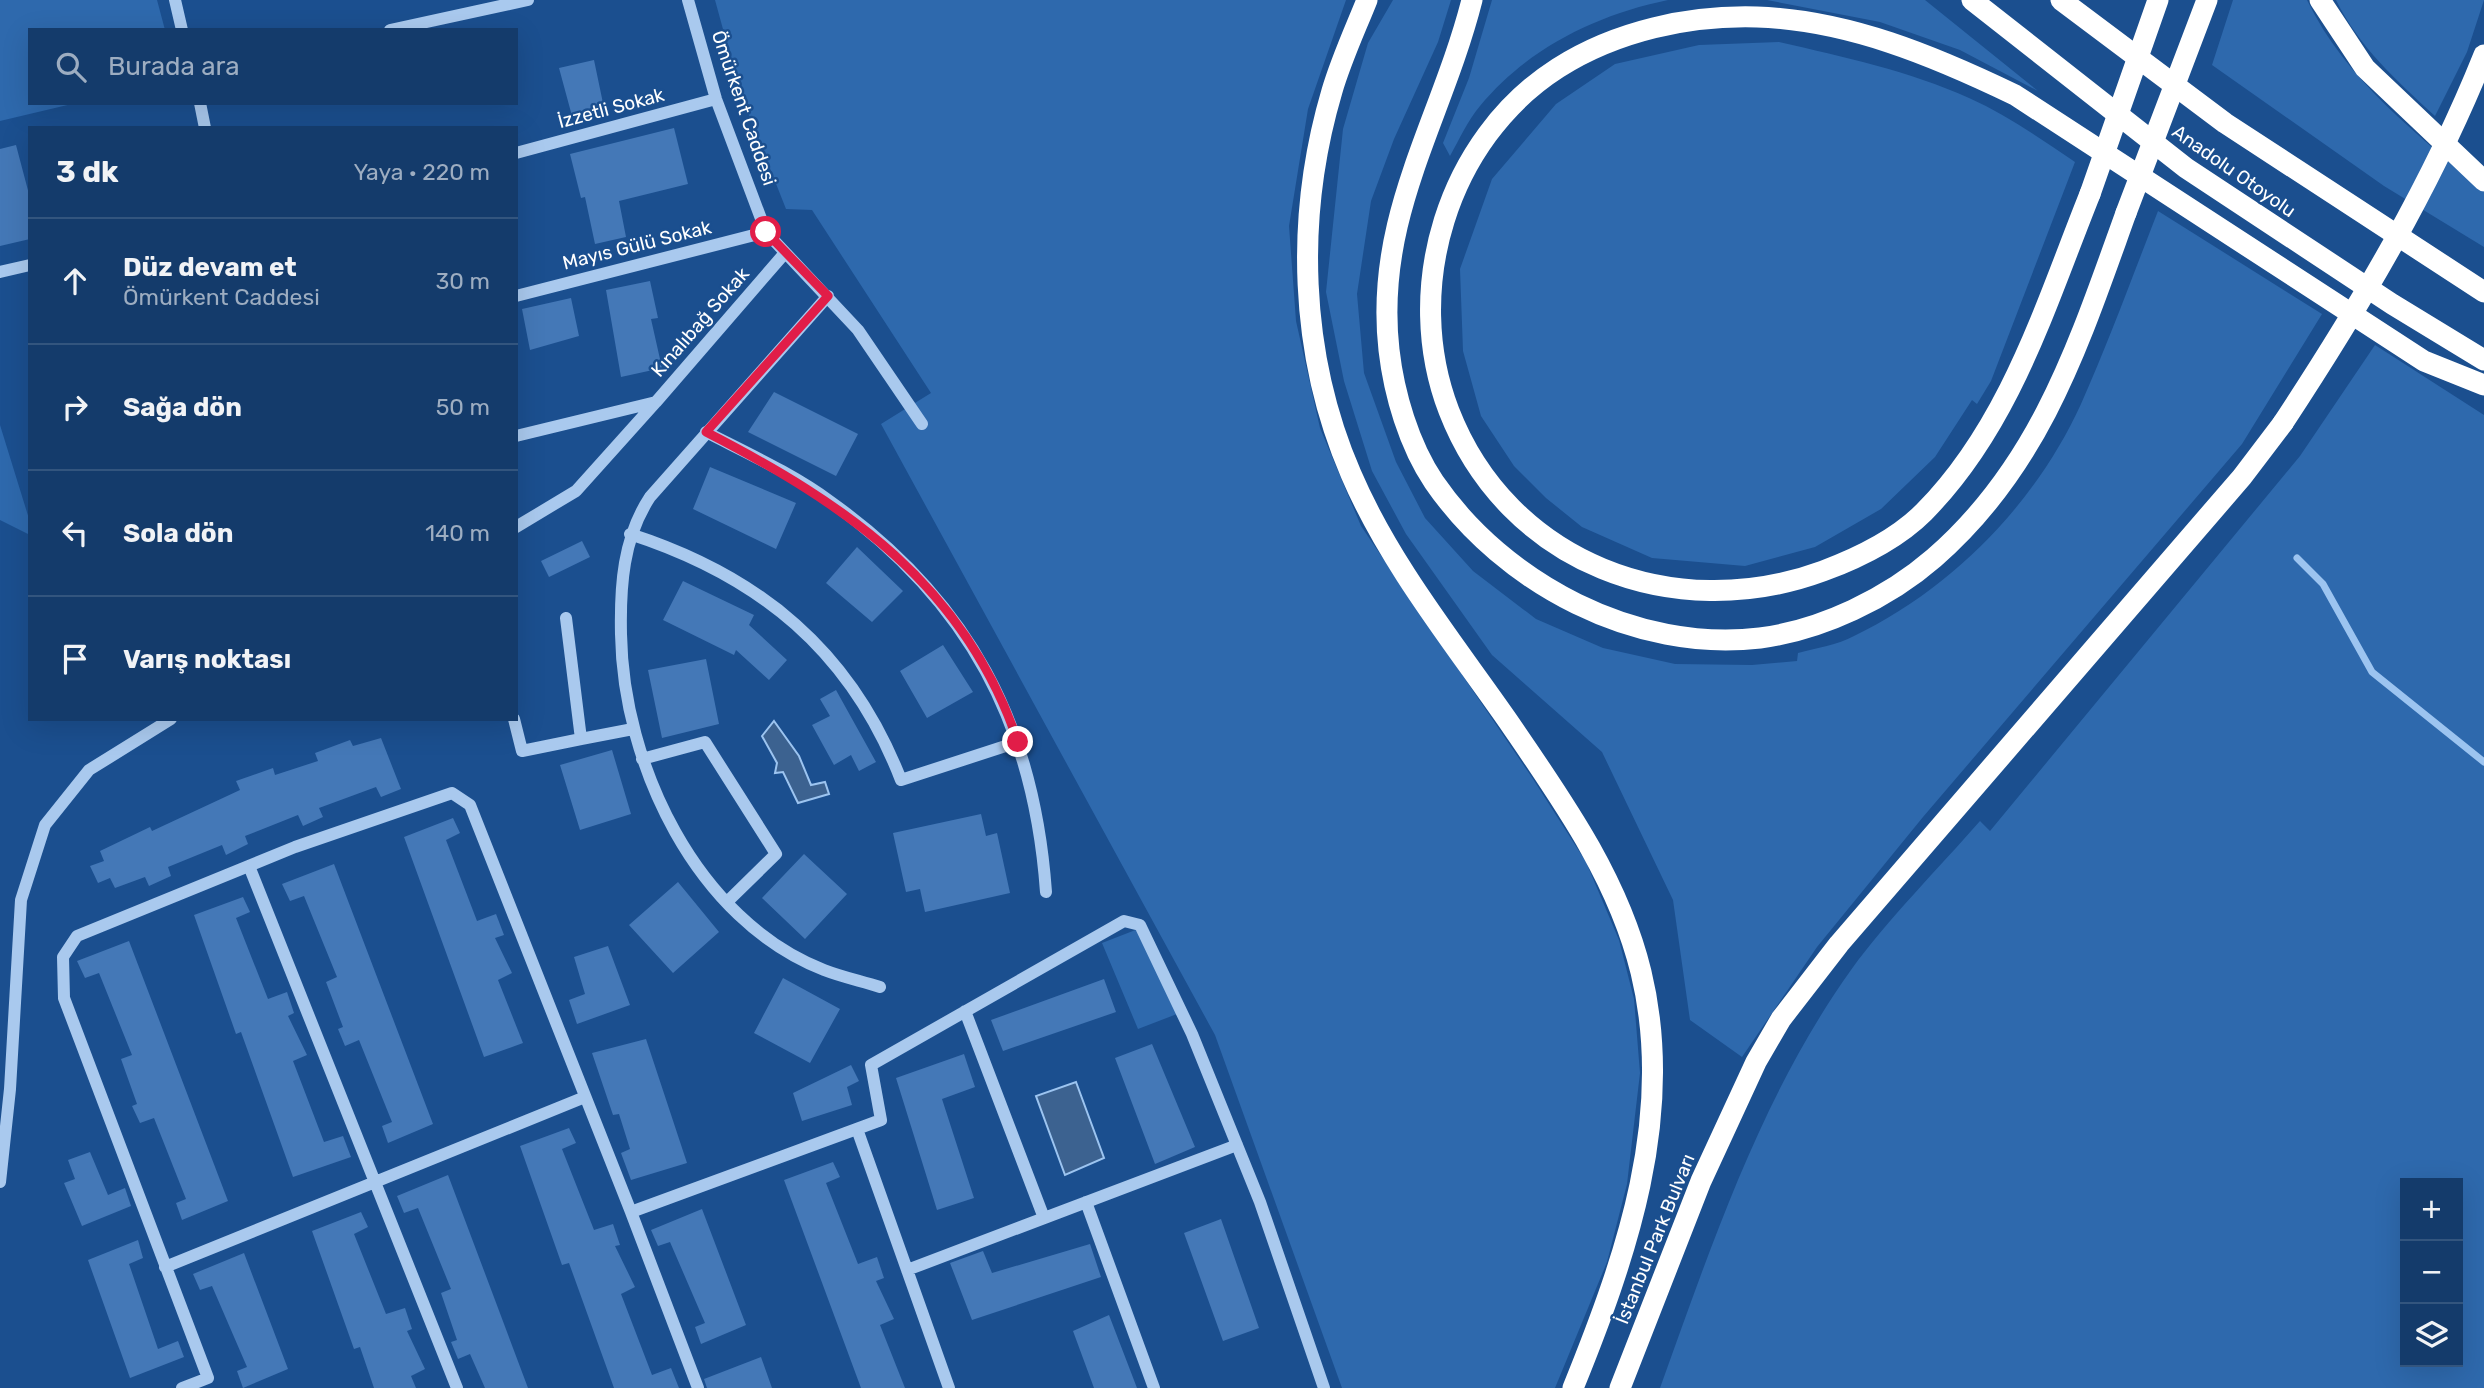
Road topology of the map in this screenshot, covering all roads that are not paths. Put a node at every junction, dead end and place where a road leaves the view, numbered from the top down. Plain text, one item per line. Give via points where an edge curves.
1 (175, 0) edge
2 (528, 0) edge
3 (688, 0) edge
4 (1367, 0) edge
5 (1472, 0) edge
6 (1972, 0) edge
7 (2061, 0) edge
8 (2158, 0) edge
9 (2207, 0) edge
10 (2320, 0) edge
11 (182, 28) edge
12 (399, 28) edge
13 (2484, 55) edge
14 (716, 99) junction
15 (200, 105) edge
16 (205, 126) edge
17 (518, 152) edge
18 (2484, 181) edge
19 (766, 232) junction
20 (784, 254) junction
21 (28, 265) edge
22 (0, 272) edge
23 (2484, 292) edge
24 (518, 295) edge
25 (828, 296) junction
26 (2484, 360) edge
27 (2484, 385) edge
28 (656, 402) junction
29 (922, 424) dead end
30 (706, 432) junction
31 (518, 436) edge
32 (518, 526) edge
33 (630, 534) junction
34 (566, 618) dead end
35 (168, 721) edge
36 (514, 721) edge
37 (634, 729) junction
38 (581, 739) junction
39 (1018, 742) junction
40 (642, 759) junction
41 (249, 866) junction
42 (1046, 892) dead end
43 (728, 901) junction
44 (880, 987) dead end
45 (965, 1011) junction
46 (585, 1097) junction
47 (857, 1129) junction
48 (1237, 1145) junction
49 (0, 1182) edge
50 (375, 1182) junction
51 (1086, 1202) junction
52 (631, 1212) junction
53 (1044, 1218) junction
54 (165, 1267) junction
55 (907, 1270) junction
56 (210, 1383) edge
57 (182, 1388) edge
58 (457, 1388) edge
59 (698, 1388) edge
60 (949, 1388) edge
61 (1154, 1388) edge
62 (1324, 1388) edge
63 (1573, 1388) edge
64 (1620, 1388) edge

1 - 11 street
2 - 12 street
3 - 14 street, Ömürkent Caddesi
4 - 63 highway via 1333,89 1311,188 1310,310 1330,419 1352,475 1401,566 1592,848 1642,974 1652,1066 1648,1149 1625,1249
5 - 9 highway, bridge via 1464,34 1402,201 1390,250 1389,350 1413,439 1433,481 1466,521 1539,583 1619,621 1665,635 1715,639 1761,638 1804,628 1849,610 1896,588 1978,517 2035,437 2080,340
6 - 26 highway, Anadolu Otoyolu via 2186,168
7 - 23 highway, Anadolu Otoyolu via 2225,123
8 - 27 highway, bridge via 2090,194 2023,360 1981,442 1921,516 1870,550 1808,576 1761,587 1713,591 1634,582 1558,546 1526,522 1467,448 1449,411 1432,336 1430,297 1444,214 1458,182 1502,119 1556,69 1627,35 1690,22 1759,17 1815,24 1901,46 2015,95 2424,361
10 - 18 highway via 2365,68
13 - 64 highway, İstanbul Park Bulvarı, bridge via 2380,269 2283,423 2225,498 1839,944 1781,1019 1701,1181
14 - 17 street, İzzetli Sokak
14 - 19 street, Ömürkent Caddesi
15 - 16 street
19 - 20 street, Ömürkent Caddesi
19 - 24 street, Mayıs Gülü Sokak
20 - 25 street, Ömürkent Caddesi
20 - 28 street, Kınalıbağ Sokak
21 - 22 street
25 - 29 street, Ömürkent Caddesi via 858,330
25 - 30 street
28 - 31 street, Kınalıbağ Sokak
28 - 32 street via 576,491
30 - 33 street via 649,497
30 - 39 street via 830,501 879,539 928,587 961,627
33 - 37 street via 621,605 621,652
33 - 39 street via 726,574 766,598 804,630 853,686 901,780
34 - 38 street
35 - 49 street via 89,770 45,825 21,900
36 - 38 street via 522,751
37 - 38 street
37 - 40 street
39 - 42 street via 1042,835
40 - 43 street via 666,817
40 - 43 street via 705,742 776,854
41 - 46 street via 452,793 470,805
41 - 50 street
41 - 54 street via 77,936 63,957 64,998
43 - 44 street via 751,925 785,949 823,970
45 - 47 street via 871,1065 881,1120
45 - 48 street via 1124,921 1140,925 1192,1034
45 - 53 street
46 - 50 street
46 - 52 street
47 - 52 street
47 - 55 street
48 - 51 street
48 - 62 street
50 - 54 street
50 - 58 street
51 - 53 street
51 - 61 street
52 - 59 street
53 - 55 street
54 - 56 street
55 - 60 street
56 - 57 street

